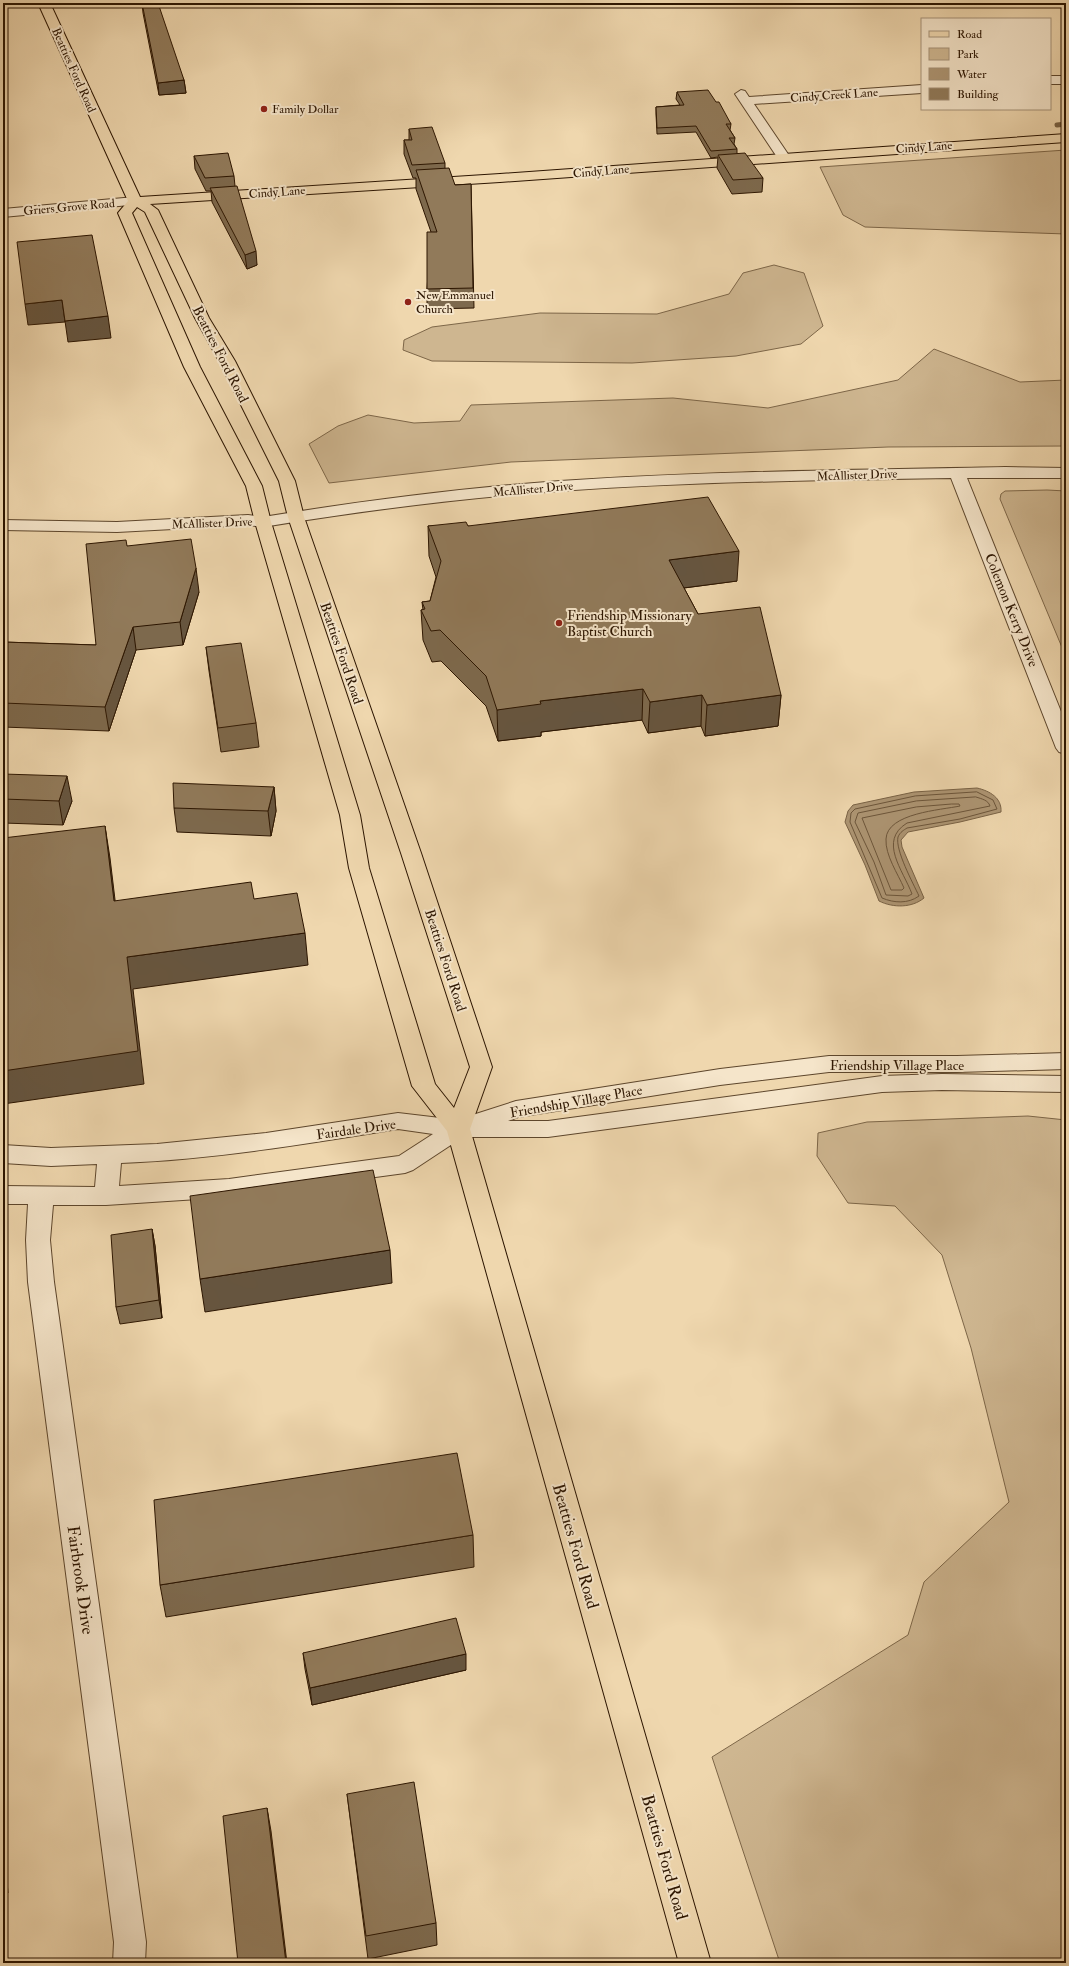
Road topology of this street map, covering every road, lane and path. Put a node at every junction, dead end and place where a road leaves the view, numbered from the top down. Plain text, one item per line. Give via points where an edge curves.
1 (44, 3) edge
2 (1051, 80) edge
3 (1066, 80) edge
4 (921, 89) edge
5 (1066, 138) edge
6 (784, 157) junction
7 (135, 201) junction
8 (3, 213) edge
9 (957, 473) junction
10 (1066, 473) edge
11 (296, 517) junction
12 (263, 522) junction
13 (3, 525) edge
14 (1066, 748) edge
15 (1066, 1061) edge
16 (1066, 1084) edge
17 (458, 1128) junction
18 (3, 1154) edge
19 (110, 1155) junction
20 (3, 1196) edge
21 (106, 1196) junction
22 (41, 1197) junction
23 (129, 1963) edge
24 (695, 1963) edge

1 - 7 main road, Beatties Ford Road
2 - 3 street
4 - 6 street, Cindy Creek Lane via 744,98
5 - 6 main road, Cindy Lane
6 - 7 main road, Cindy Lane
7 - 8 street, Griers Grove Road
7 - 11 main road, Beatties Ford Road via 151,210 202,318 227,361 287,481
7 - 12 main road, Beatties Ford Road via 125,213 192,367 254,486
9 - 10 street, McAllister Drive
9 - 11 street, McAllister Drive via 559,486 362,506
9 - 14 street, Colemon Kerry Drive
11 - 12 street, McAllister Drive
11 - 17 main road, Beatties Ford Road via 412,853 481,1067
12 - 13 street, McAllister Drive via 248,520 110,527
12 - 17 main road, Beatties Ford Road via 350,815 360,868 424,1086
15 - 17 street, Friendship Village Place via 820,1066 720,1077 516,1109
16 - 17 street, Friendship Village Place via 882,1084 548,1129
17 - 19 street, Fairdale Drive via 398,1121 266,1142 157,1154
17 - 21 street via 405,1164 229,1188
17 - 24 main road, Beatties Ford Road
18 - 19 street, Fairdale Drive via 51,1157
19 - 21 street
20 - 22 street
21 - 22 street
22 - 23 street, Fairbrook Drive via 38,1240 41,1282 130,1942

